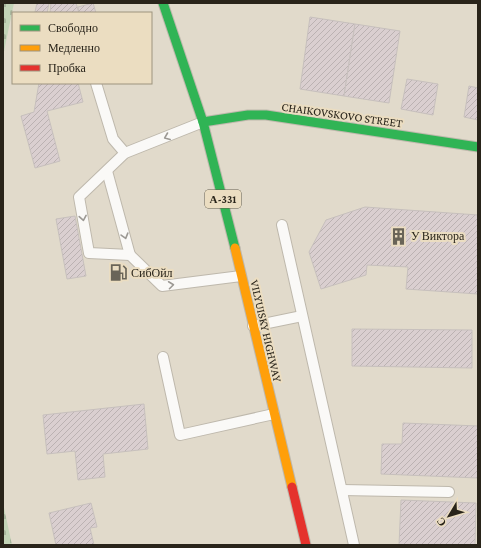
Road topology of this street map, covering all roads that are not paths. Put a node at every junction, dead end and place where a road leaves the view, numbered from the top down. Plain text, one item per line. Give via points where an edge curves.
1 (163, 3) edge
2 (96, 84) edge
3 (203, 122) junction
4 (478, 147) edge
5 (125, 153) junction
6 (107, 171) junction
7 (282, 225) dead end
8 (130, 255) junction
9 (241, 276) junction
10 (302, 316) junction
11 (253, 326) junction
12 (163, 357) dead end
13 (274, 414) junction
14 (342, 490) junction
15 (449, 492) dead end
16 (304, 545) edge
17 (354, 545) edge

1 - 3 main road, А-331
2 - 5 lane via 113,139
3 - 4 main road, CHAIKOVSKOVO STREET via 266,115
3 -> 5 lane
3 - 9 main road, VILYUISKY HIGHWAY / А-331
5 - 6 lane
6 -> 8 lane
6 -> 8 lane via 79,197 89,253
7 - 10 lane
8 -> 9 lane via 162,286
9 - 11 main road, VILYUISKY HIGHWAY / А-331
10 - 11 lane
10 - 14 lane
11 - 13 main road, VILYUISKY HIGHWAY / А-331
12 - 13 lane via 180,435
13 - 16 main road, VILYUISKY HIGHWAY / А-331
14 - 15 lane
14 - 17 lane

